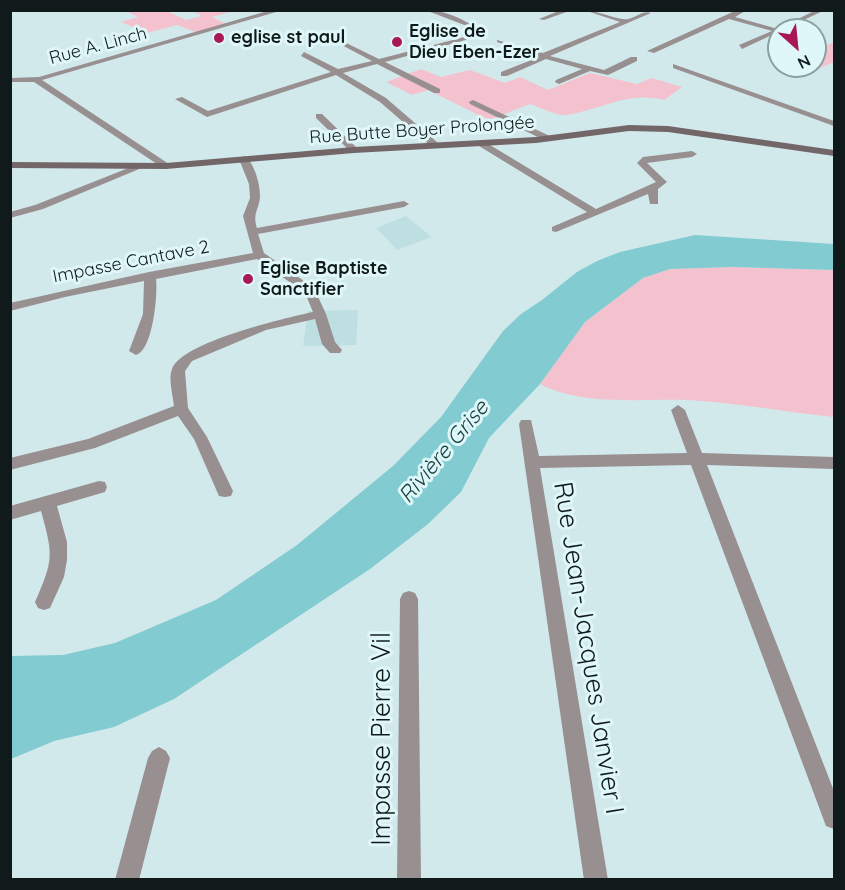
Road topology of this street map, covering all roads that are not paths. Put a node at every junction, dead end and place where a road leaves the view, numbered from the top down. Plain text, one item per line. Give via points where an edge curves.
1 (250, 10) edge
2 (280, 10) edge
3 (428, 10) edge
4 (569, 10) edge
5 (722, 10) edge
6 (744, 10) edge
7 (594, 11) edge
8 (824, 11) edge
9 (648, 13) dead end
10 (263, 15) junction
11 (733, 15) junction
12 (808, 18) edge
13 (542, 19) dead end
14 (627, 22) junction
15 (767, 27) edge
16 (767, 36) edge
17 (338, 41) dead end
18 (500, 41) dead end
19 (741, 47) dead end
20 (651, 51) dead end
21 (304, 54) dead end
22 (543, 56) junction
23 (634, 59) dead end
24 (377, 62) junction
25 (676, 66) dead end
26 (589, 69) junction
27 (337, 72) junction
28 (504, 74) dead end
29 (39, 79) junction
30 (10, 80) edge
31 (559, 82) dead end
32 (437, 91) dead end
33 (179, 99) dead end
34 (473, 102) dead end
35 (319, 116) dead end
36 (834, 124) edge
37 (549, 139) junction
38 (482, 144) junction
39 (435, 145) junction
40 (354, 150) junction
41 (834, 153) edge
42 (692, 154) dead end
43 (244, 159) junction
44 (10, 165) edge
45 (166, 166) junction
46 (139, 167) junction
47 (653, 188) junction
48 (654, 202) dead end
49 (404, 204) dead end
50 (594, 212) junction
51 (10, 215) edge
52 (556, 229) dead end
53 (251, 232) junction
54 (259, 255) junction
55 (149, 275) junction
56 (10, 307) edge
57 (320, 314) junction
58 (335, 350) dead end
59 (136, 351) dead end
60 (181, 409) junction
61 (678, 410) dead end
62 (526, 424) dead end
63 (697, 459) junction
64 (532, 462) junction
65 (834, 463) edge
66 (10, 464) edge
67 (99, 487) dead end
68 (225, 491) dead end
69 (48, 502) junction
70 (10, 513) edge
71 (408, 599) dead end
72 (44, 602) dead end
73 (159, 758) dead end
74 (834, 818) edge
75 (127, 879) edge
76 (409, 879) edge
77 (596, 879) edge

1 - 10 street
2 - 10 street, Rue A. Linch
3 - 24 street via 469,25 481,34
4 - 13 street
5 - 11 street
6 - 11 street
7 - 14 street
8 - 12 street
9 - 14 street
10 - 29 street, Rue A. Linch
11 - 15 street
11 - 20 street
14 - 22 street
16 - 19 street
17 - 24 street
18 - 22 street
21 - 27 street
22 - 26 street
22 - 28 street via 535,63
23 - 26 street via 608,72
24 - 27 street
24 - 32 street
25 - 36 street
26 - 31 street
27 - 33 street via 207,114
27 - 39 street via 383,100
29 - 30 street
29 - 45 street, Rue A. Linch via 38,82
34 - 37 street
35 - 40 street
37 - 38 street, Rue Butte Boyer Prolongée
37 - 41 street, Rue Butte Boyer Prolongée via 657,128
38 - 39 street, Rue Butte Boyer Prolongée
38 - 50 street
39 - 40 street, Rue Butte Boyer Prolongée
40 - 43 street, Rue Butte Boyer Prolongée
42 - 47 street via 646,159 642,163 662,182
43 - 45 street, Rue Butte Boyer Prolongée
43 - 53 street via 254,184 255,198 248,216
44 - 46 street, Rue Butte Boyer Prolongée
45 - 46 street, Rue Butte Boyer Prolongée
46 - 51 street
47 - 48 street
47 - 50 street
49 - 53 street
50 - 52 street
53 - 54 street
54 - 55 street, Impasse Cantave 2
54 - 57 street via 310,291
55 - 56 street, Impasse Cantave 2
55 - 59 street via 152,308
57 - 58 street via 329,344
57 - 60 street via 262,327 187,358 178,370
60 - 66 street via 90,444
60 - 68 street via 200,437
61 - 63 street
62 - 64 street, Rue Jean-Jacques Janvier I
63 - 64 street
63 - 65 street
63 - 74 street
64 - 77 street, Rue Jean-Jacques Janvier I
67 - 69 street
69 - 70 street
69 - 72 street via 59,543 58,567
71 - 76 street, Impasse Pierre Vil
73 - 75 street

